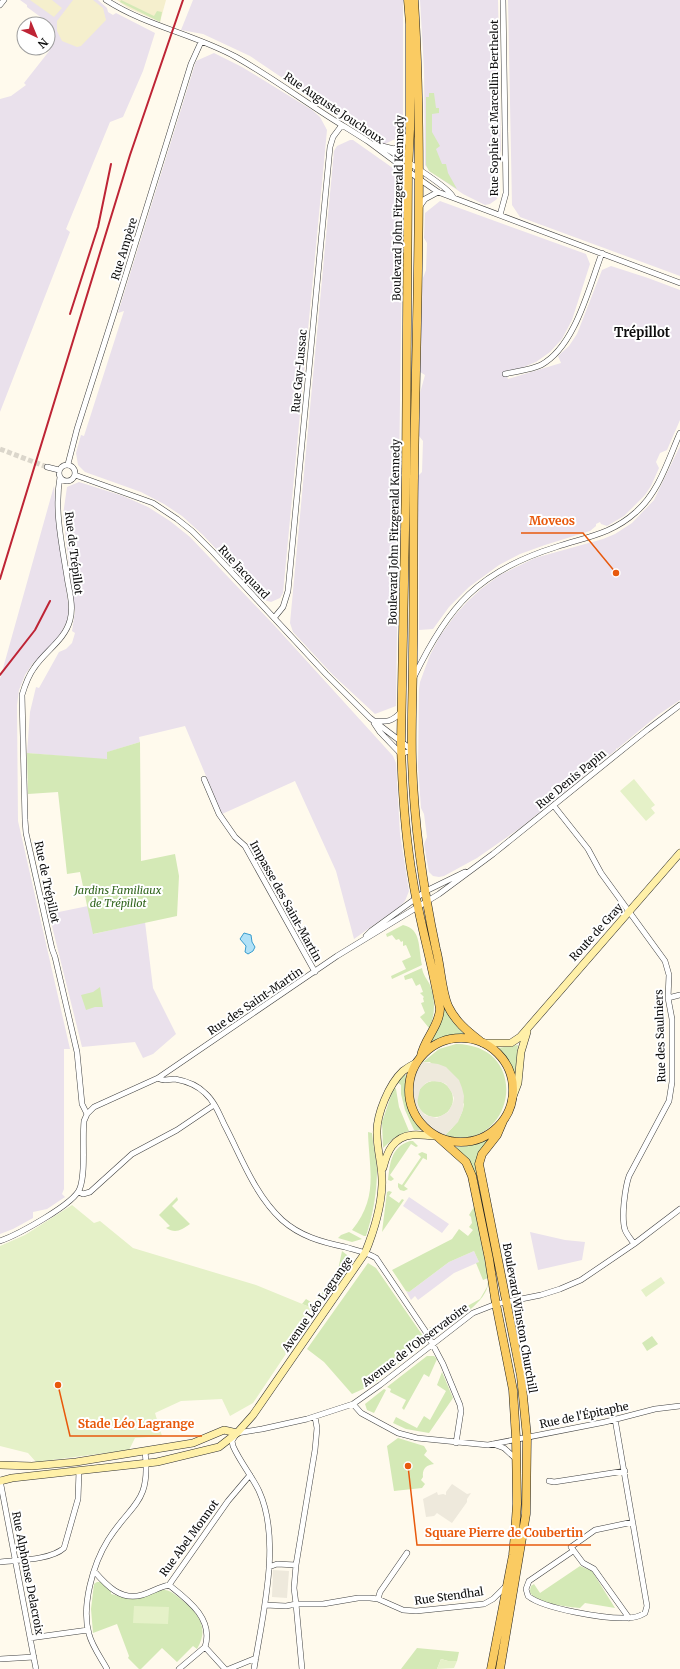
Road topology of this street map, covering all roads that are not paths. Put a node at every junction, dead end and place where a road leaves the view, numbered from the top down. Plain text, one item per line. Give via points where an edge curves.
1 (4, 0) edge
2 (106, 0) edge
3 (408, 0) edge
4 (414, 0) edge
5 (503, 0) edge
6 (0, 5) edge
7 (201, 42) junction
8 (342, 125) junction
9 (410, 129) junction
10 (368, 141) junction
11 (385, 148) junction
12 (409, 163) junction
13 (408, 172) junction
14 (419, 175) junction
15 (438, 192) junction
16 (453, 197) junction
17 (418, 208) junction
18 (500, 216) junction
19 (602, 253) junction
20 (680, 283) edge
21 (505, 374) dead end
22 (680, 433) edge
23 (68, 464) junction
24 (47, 467) tunnel mouth
25 (59, 470) junction
26 (75, 475) junction
27 (60, 477) junction
28 (67, 481) junction
29 (58, 493) junction
30 (274, 618) junction
31 (414, 678) junction
32 (680, 705) edge
33 (402, 712) junction
34 (373, 721) junction
35 (401, 742) junction
36 (412, 750) junction
37 (401, 754) junction
38 (204, 779) dead end
39 (554, 806) junction
40 (680, 853) edge
41 (475, 868) junction
42 (426, 891) junction
43 (416, 898) junction
44 (428, 901) junction
45 (418, 907) junction
46 (628, 912) junction
47 (364, 939) junction
48 (315, 972) junction
49 (680, 995) edge
50 (668, 998) junction
51 (529, 1026) junction
52 (481, 1042) junction
53 (419, 1060) junction
54 (158, 1078) junction
55 (512, 1100) junction
56 (214, 1105) junction
57 (87, 1114) junction
58 (503, 1121) junction
59 (436, 1137) junction
60 (382, 1172) junction
61 (79, 1192) junction
62 (680, 1209) edge
63 (0, 1242) edge
64 (634, 1244) junction
65 (365, 1253) junction
66 (507, 1302) junction
67 (496, 1304) junction
68 (432, 1344) junction
69 (353, 1404) junction
70 (680, 1406) edge
71 (315, 1417) junction
72 (615, 1419) junction
73 (237, 1433) junction
74 (527, 1437) junction
75 (516, 1438) junction
76 (456, 1443) junction
77 (492, 1444) junction
78 (145, 1451) junction
79 (516, 1460) junction
80 (146, 1463) junction
81 (0, 1465) edge
82 (80, 1471) junction
83 (625, 1471) junction
84 (250, 1475) junction
85 (0, 1481) edge
86 (550, 1482) dead end
87 (633, 1522) junction
88 (573, 1551) junction
89 (408, 1553) dead end
90 (16, 1560) junction
91 (0, 1562) edge
92 (296, 1565) junction
93 (269, 1567) junction
94 (94, 1572) junction
95 (169, 1585) junction
96 (506, 1586) junction
97 (378, 1599) junction
98 (296, 1604) junction
99 (265, 1605) junction
100 (628, 1618) junction
101 (88, 1630) junction
102 (30, 1638) junction
103 (205, 1646) junction
104 (34, 1657) junction
105 (256, 1658) junction
106 (0, 1660) edge
107 (36, 1669) edge
108 (106, 1669) edge
109 (180, 1669) edge
110 (225, 1669) edge
111 (229, 1669) edge
112 (254, 1669) edge
113 (302, 1669) edge
114 (491, 1669) edge
115 (500, 1669) edge

1 - 6 street
2 - 7 street, Rue Auguste Jouchoux via 126,13
3 - 9 main road, Boulevard John Fitzgerald Kennedy
4 - 14 main road, Boulevard John Fitzgerald Kennedy via 418,67
5 - 18 street, Rue Sophie et Marcellin Berthelot via 506,193
7 - 8 street, Rue Auguste Jouchoux via 269,76
7 - 23 street, Rue Ampère via 191,64
8 - 10 street, Rue Auguste Jouchoux
8 - 30 street, Rue Gay-Lussac via 333,137 330,147 288,592 283,607
9 - 11 street via 401,146 394,150
9 - 12 main road, Boulevard John Fitzgerald Kennedy
10 - 11 street, Rue Auguste Jouchoux
10 - 13 street, Rue Auguste Jouchoux
11 - 12 street, Rue Auguste Jouchoux
12 - 13 main road, Boulevard John Fitzgerald Kennedy
12 - 14 street, Rue Auguste Jouchoux
13 - 14 street, Rue Auguste Jouchoux
13 - 33 main road, Boulevard John Fitzgerald Kennedy
14 - 15 street, Rue Auguste Jouchoux
14 - 16 street, Rue Auguste Jouchoux via 451,193
14 - 17 main road, Boulevard John Fitzgerald Kennedy
15 - 16 street, Rue Auguste Jouchoux
15 - 17 street via 425,199
16 - 18 street, Rue Auguste Jouchoux
17 - 31 main road, Boulevard John Fitzgerald Kennedy
18 - 19 street, Rue Auguste Jouchoux
19 - 20 street, Rue Auguste Jouchoux
19 - 21 street via 575,326 567,339 540,365
22 - 31 street via 658,484 637,512 606,533 556,547 510,564 491,576 469,593 446,619 429,646
23 - 25 street
23 - 26 street via 74,469
24 - 25 street
25 - 27 street
26 - 28 street
26 - 30 street, Rue Jacquard via 153,503 177,519 207,546
27 - 28 street
27 - 29 street, Rue de Trépillot
28 - 29 street
29 - 57 street, Rue de Trépillot via 63,554 72,610 69,625 62,637 35,666 22,695 26,833 77,1052 82,1104
30 - 34 street, Rue Jacquard
31 - 36 main road, Boulevard John Fitzgerald Kennedy
32 - 39 street, Rue Denis Papin
33 - 34 street via 394,719
33 - 35 main road, Boulevard John Fitzgerald Kennedy
34 - 35 street, Rue Jacquard
34 - 37 street, Rue Jacquard
35 - 36 street, Rue Jacquard
35 - 37 main road, Boulevard John Fitzgerald Kennedy
36 - 37 street
36 - 42 main road, Boulevard John Fitzgerald Kennedy via 416,821
37 - 43 main road, Boulevard John Fitzgerald Kennedy via 406,834
38 - 48 street, Impasse des Saint-Martin via 219,814 235,837 245,846
39 - 41 street, Rue Denis Papin
39 - 46 street, Rue des Saulniers via 588,849
40 - 46 main road, Route de Gray
41 - 42 street, Rue Denis Papin
41 - 44 street, Rue Denis Papin
42 - 43 street, Rue des Saint-Martin
42 - 44 main road, Boulevard John Fitzgerald Kennedy
43 - 45 main road, Boulevard John Fitzgerald Kennedy
43 - 47 street, Rue des Saint-Martin
44 - 45 street, Rue des Saint-Martin
44 - 52 main road, Boulevard John Fitzgerald Kennedy via 445,998 458,1023
45 - 47 street, Rue des Saint-Martin
45 - 53 main road, Boulevard John Fitzgerald Kennedy via 440,1009 438,1021 423,1047
46 - 50 street, Rue des Saulniers via 665,961 669,975
46 - 51 main road, Route de Gray
47 - 48 street, Rue des Saint-Martin
48 - 54 street, Rue des Saint-Martin
49 - 50 street
50 - 64 street, Rue des Saulniers via 672,1019 672,1082 669,1101 629,1176 624,1194 625,1229
51 - 52 main road, Route de Gray via 511,1043
51 - 55 main road, Route de Gray via 521,1052 518,1083
52 - 53 main road via 463,1038 445,1040 430,1048
52 - 55 main road via 497,1053 507,1066 513,1082
53 - 59 main road via 409,1082 410,1103 419,1122
53 - 60 main road, Avenue Léo Lagrange via 403,1071 387,1095 378,1115 377,1133
54 - 56 street via 174,1079 196,1086 206,1093
54 - 57 street, Rue des Saint-Martin via 99,1104
55 - 58 main road
56 - 61 street via 177,1130 132,1154 90,1192
56 - 65 street via 258,1190 282,1220 293,1229 314,1239
57 - 61 street, Rue de Trépillot via 83,1132 82,1181
58 - 59 main road via 489,1134 471,1142 458,1143
58 - 66 main road, Boulevard Winston Churchill via 482,1154 479,1164
59 - 60 main road, Avenue Léo Lagrange via 412,1135 398,1140 388,1151
59 - 67 main road, Boulevard Winston Churchill via 466,1162 472,1176
60 - 65 main road, Avenue Léo Lagrange via 379,1211 374,1233
61 - 63 street via 68,1203
62 - 64 street, Avenue de l'Observatoire
64 - 66 street, Avenue de l'Observatoire via 587,1276 560,1289
65 - 68 street via 380,1262 423,1326
65 - 73 main road, Avenue Léo Lagrange via 253,1415
66 - 67 street, Avenue de l'Observatoire
66 - 74 main road, Boulevard Winston Churchill via 521,1376
67 - 68 street, Avenue de l'Observatoire via 473,1312
67 - 75 main road, Boulevard Winston Churchill via 513,1390
68 - 69 street, Avenue de l'Observatoire
68 - 76 street via 460,1405
69 - 71 street, Avenue de l'Observatoire
69 - 76 street, Rue de l'Épitaphe via 361,1413 398,1433
70 - 72 street, Rue de l'Épitaphe
71 - 73 street, Avenue de l'Observatoire
71 - 92 street via 315,1450
72 - 74 street, Rue de l'Épitaphe
72 - 83 street
73 - 78 main road via 224,1430 193,1443
73 - 80 main road, Avenue Léo Lagrange via 219,1446 185,1456
73 - 84 street via 232,1441 233,1446
74 - 75 street, Rue de l'Épitaphe
74 - 115 main road, Boulevard Winston Churchill via 526,1514
75 - 77 street, Rue de l'Épitaphe
75 - 79 main road, Boulevard Winston Churchill
76 - 77 street, Rue de l'Épitaphe
77 - 79 street, Rue de l'Épitaphe via 504,1448
78 - 80 street
78 - 81 main road via 76,1462 32,1466
79 - 96 main road, Boulevard Winston Churchill via 515,1534
80 - 82 main road, Avenue Léo Lagrange
80 - 94 street via 146,1483 142,1496 108,1539
82 - 85 main road, Avenue Léo Lagrange
82 - 90 street via 78,1499 64,1548 54,1555
83 - 86 street
83 - 87 street
84 - 93 street via 259,1492 266,1516
84 - 95 street, Rue Abel Monnot via 228,1501
85 - 90 street, Rue Alphonse Delacroix
87 - 88 street via 595,1530 570,1547
87 - 100 street via 647,1606 645,1613
88 - 100 street via 583,1563 594,1569
88 - 100 street via 528,1581 528,1596 545,1605 566,1610
89 - 97 street via 380,1592
90 - 91 street
90 - 102 street, Rue Alphonse Delacroix
92 - 93 street via 278,1564
92 - 98 street
93 - 99 street
94 - 95 street, Rue Abel Monnot via 122,1595 142,1595
94 - 101 street via 87,1606
95 - 103 street via 198,1610 205,1624
96 - 97 street, Rue Stendhal via 493,1600 484,1604 416,1611 403,1610
96 - 114 main road, Boulevard Winston Churchill
97 - 98 street, Rue Stendhal via 358,1598 323,1604
98 - 99 street, Rue Stendhal
98 - 113 street
99 - 105 street
101 - 102 street
101 - 108 street
102 - 104 street, Rue Alphonse Delacroix
103 - 109 street
103 - 110 street
104 - 106 street
104 - 107 street, Rue Alphonse Delacroix
105 - 111 street
105 - 112 street

